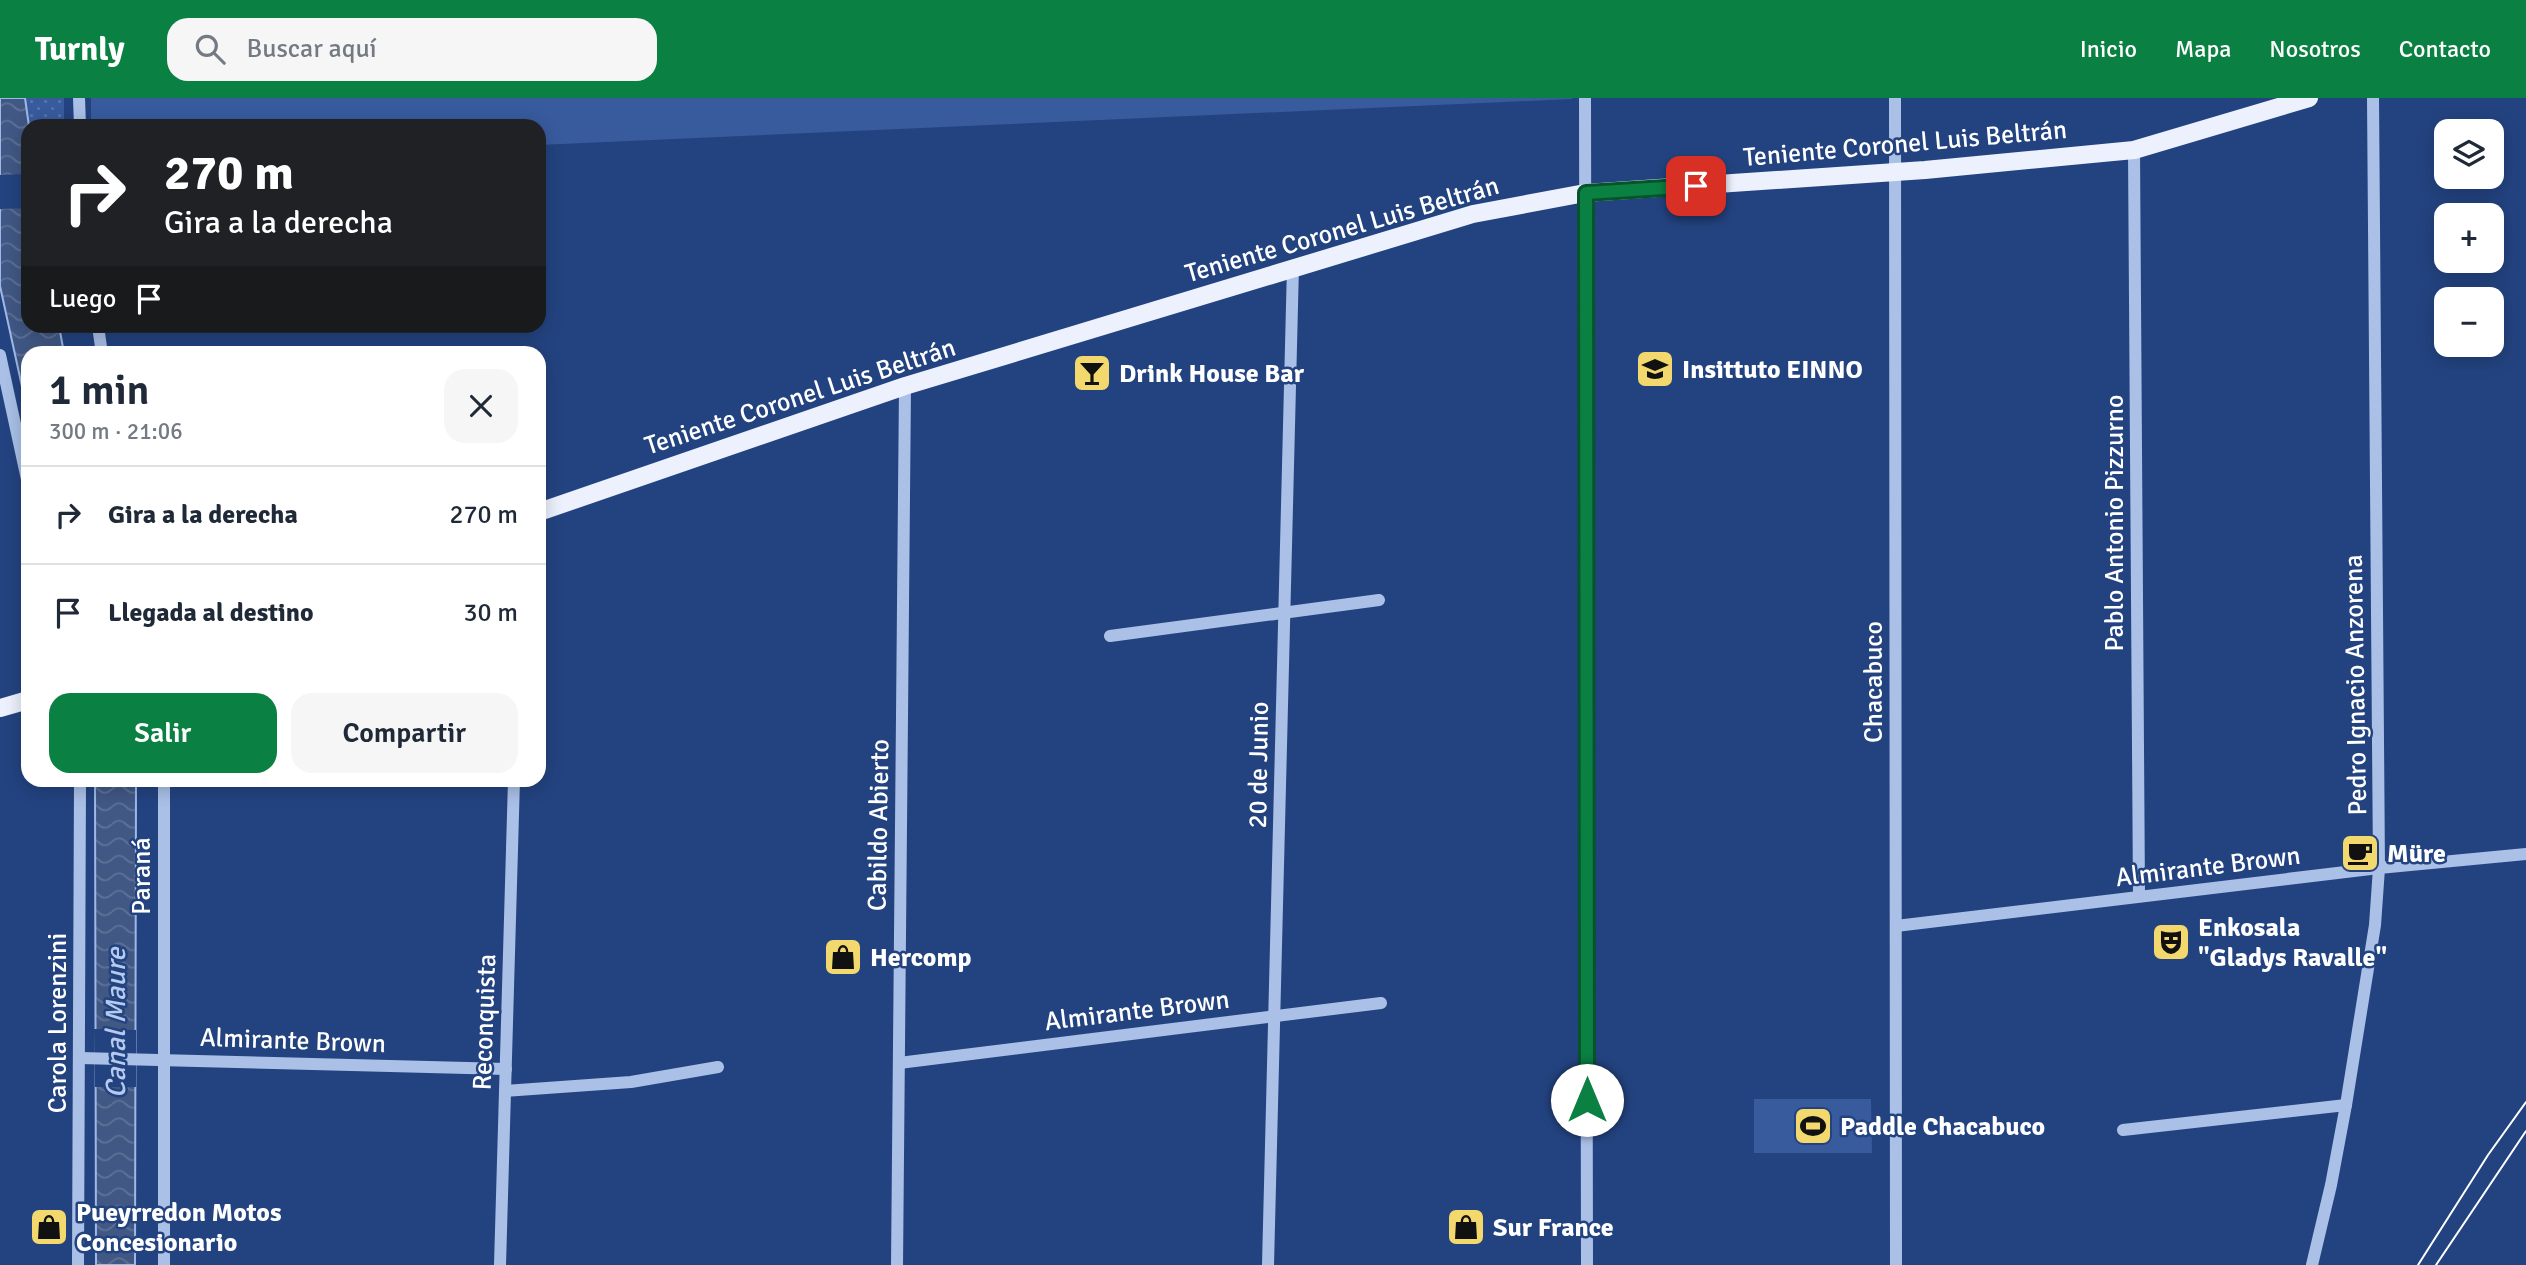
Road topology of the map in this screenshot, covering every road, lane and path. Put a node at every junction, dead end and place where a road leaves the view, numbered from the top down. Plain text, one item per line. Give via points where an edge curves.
1 (79, 98) edge
2 (1584, 98) edge
3 (1895, 98) edge
4 (2309, 98) edge
5 (2372, 98) edge
6 (80, 119) edge
7 (2134, 150) junction
8 (1895, 172) junction
9 (1586, 193) junction
10 (1293, 267) junction
11 (0, 355) edge
12 (905, 386) junction
13 (7, 415) edge
14 (21, 461) edge
15 (546, 510) edge
16 (1379, 600) dead end
17 (1285, 614) junction
18 (1110, 636) dead end
19 (21, 702) edge
20 (0, 708) edge
21 (80, 787) edge
22 (164, 787) edge
23 (514, 787) edge
24 (2526, 854) edge
25 (2379, 868) junction
26 (2139, 896) junction
27 (1896, 926) junction
28 (1381, 1003) dead end
29 (1274, 1016) junction
30 (80, 1058) junction
31 (164, 1059) junction
32 (899, 1063) junction
33 (718, 1067) dead end
34 (506, 1069) junction
35 (505, 1091) junction
36 (2346, 1105) junction
37 (2123, 1130) dead end
38 (78, 1265) edge
39 (164, 1265) edge
40 (500, 1265) edge
41 (897, 1265) edge
42 (1268, 1265) edge
43 (1587, 1265) edge
44 (1896, 1265) edge
45 (2312, 1265) edge

1 - 6 street
2 - 9 street
3 - 8 street, Chacabuco
4 - 7 main road, Teniente Coronel Luis Beltrán
5 - 25 street, Pedro Ignacio Anzorena
7 - 8 main road, Teniente Coronel Luis Beltrán
7 - 26 street, Pablo Antonio Pizzurno
8 - 9 main road, Teniente Coronel Luis Beltrán
8 - 27 street, Chacabuco
9 - 10 main road, Teniente Coronel Luis Beltrán via 1473,214
9 - 43 street
10 - 12 main road, Teniente Coronel Luis Beltrán
10 - 17 street, 20 de Junio
11 - 13 street
12 - 15 main road, Teniente Coronel Luis Beltrán
12 - 32 street, Cabildo Abierto
13 - 14 street
16 - 17 street
17 - 18 street
17 - 29 street, 20 de Junio
19 - 20 main road
21 - 30 street, Carola Lorenzini
22 - 31 street, Paraná
23 - 34 street, Reconquista
24 - 25 street, Almirante Brown
25 - 26 street, Almirante Brown
25 - 36 street, Pedro Ignacio Anzorena via 2375,925
26 - 27 street, Almirante Brown
27 - 44 street, Chacabuco
28 - 29 street, Almirante Brown
29 - 32 street, Almirante Brown
29 - 42 street, 20 de Junio
30 - 31 street, Almirante Brown
30 - 38 street, Carola Lorenzini
31 - 34 street, Almirante Brown
31 - 39 street, Paraná
32 - 41 street, Cabildo Abierto
33 - 35 street via 631,1082
34 - 35 street, Reconquista
35 - 40 street, Reconquista
36 - 37 street
36 - 45 street, Pedro Ignacio Anzorena

